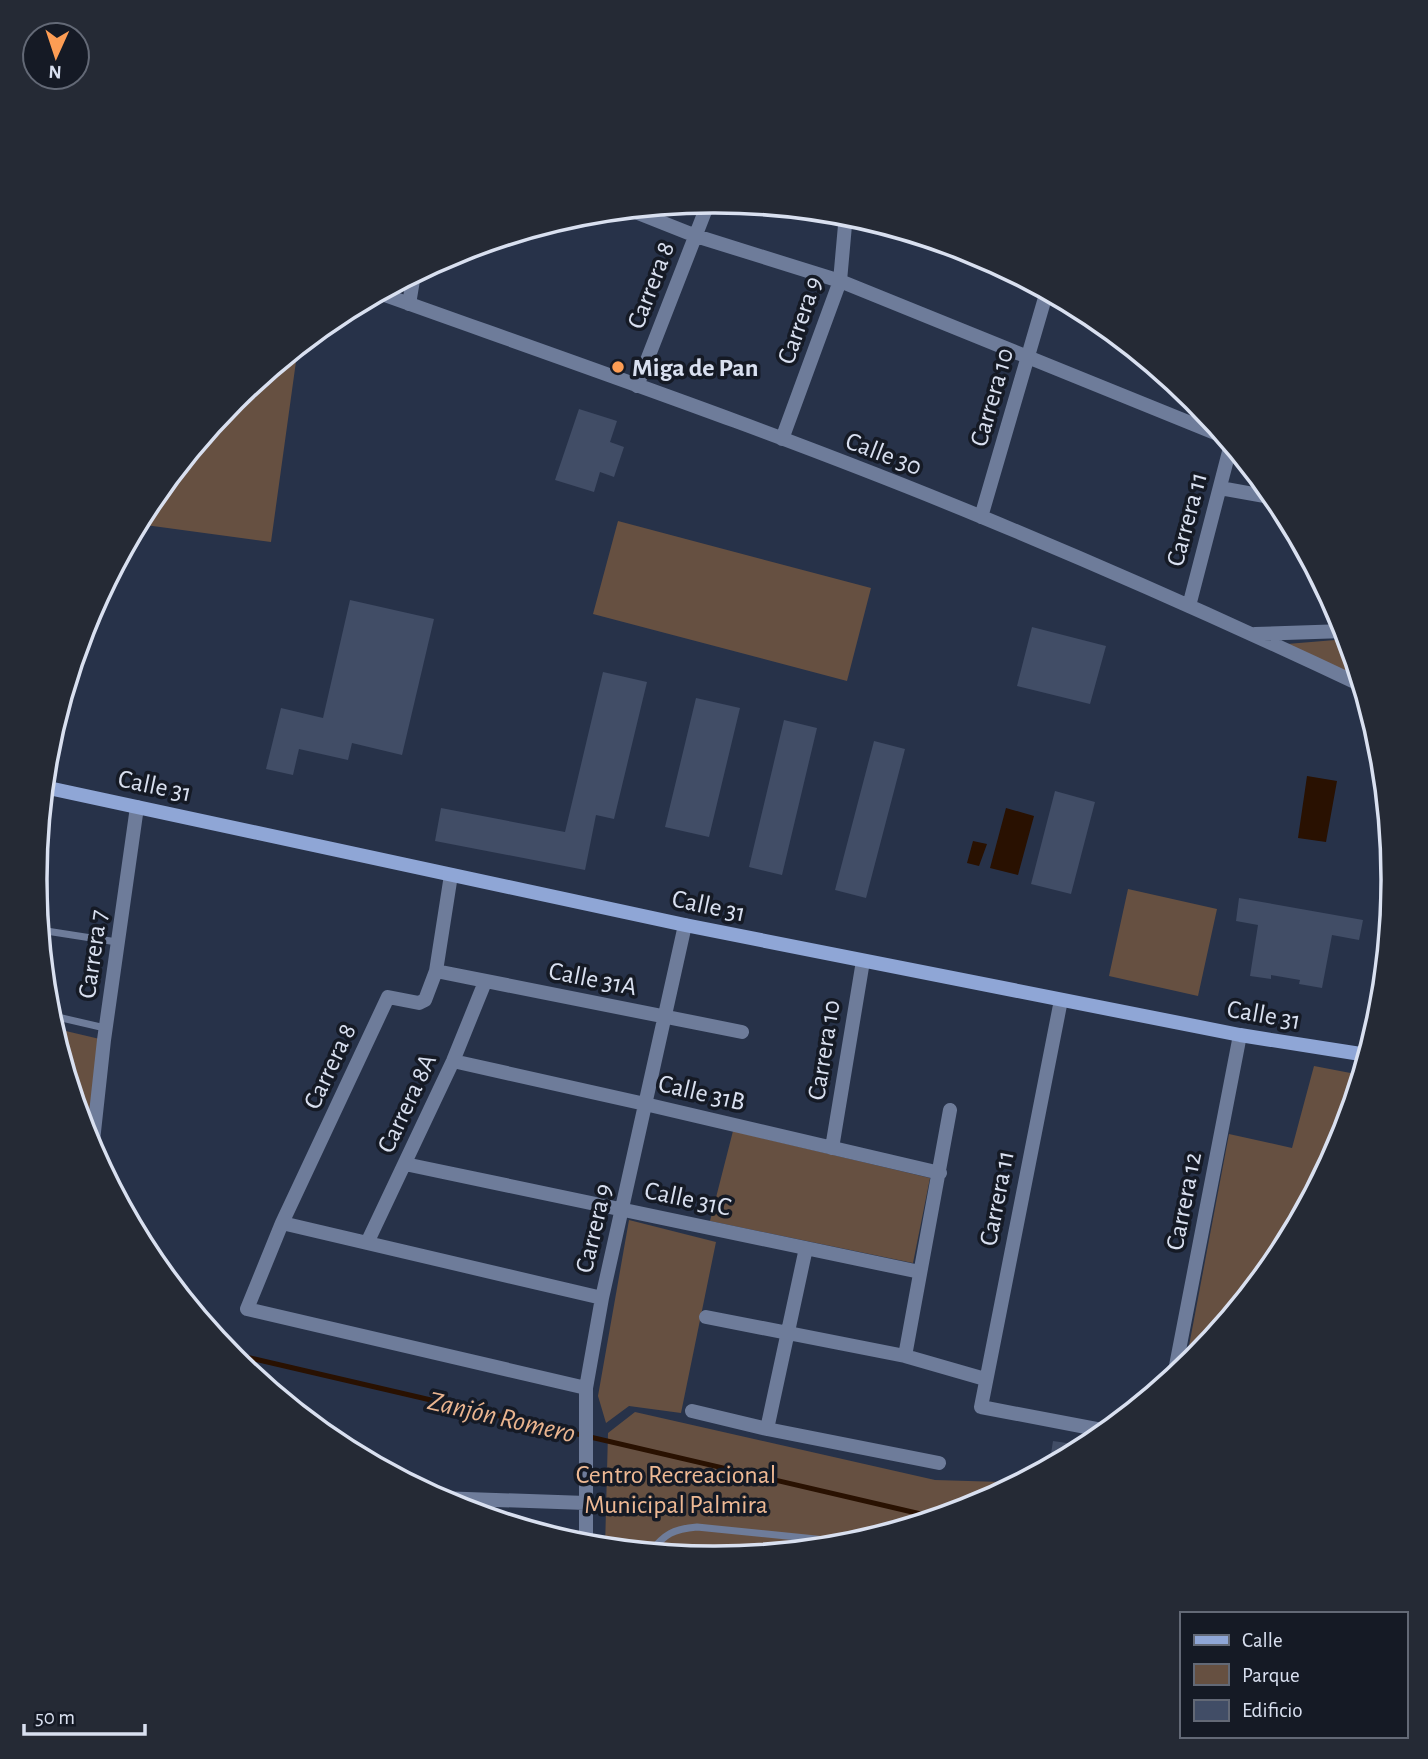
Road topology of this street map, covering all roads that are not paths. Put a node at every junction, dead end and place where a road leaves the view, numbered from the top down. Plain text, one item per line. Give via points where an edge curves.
1 (704, 213) edge
2 (646, 216) edge
3 (845, 226) edge
4 (696, 236) junction
5 (840, 281) junction
6 (412, 286) edge
7 (390, 297) edge
8 (1044, 301) edge
9 (409, 304) junction
10 (1028, 358) junction
11 (636, 386) junction
12 (1204, 429) edge
13 (782, 439) junction
14 (1228, 456) edge
15 (1220, 488) junction
16 (1258, 495) edge
17 (981, 517) junction
18 (1189, 606) junction
19 (1333, 631) edge
20 (1253, 634) junction
21 (1350, 680) edge
22 (54, 788) edge
23 (137, 807) junction
24 (451, 875) junction
25 (685, 925) junction
26 (50, 932) edge
27 (118, 942) junction
28 (863, 961) junction
29 (436, 971) junction
30 (485, 982) junction
31 (1061, 1000) junction
32 (665, 1016) junction
33 (62, 1018) edge
34 (106, 1028) junction
35 (741, 1032) dead end
36 (1240, 1035) junction
37 (1358, 1054) edge
38 (453, 1061) junction
39 (645, 1104) junction
40 (950, 1110) dead end
41 (95, 1126) edge
42 (832, 1148) junction
43 (405, 1164) junction
44 (940, 1173) junction
45 (622, 1209) junction
46 (282, 1223) junction
47 (367, 1243) junction
48 (806, 1248) junction
49 (920, 1272) junction
50 (602, 1298) junction
51 (706, 1317) dead end
52 (788, 1333) junction
53 (905, 1356) junction
54 (1177, 1358) edge
55 (985, 1379) junction
56 (586, 1388) junction
57 (692, 1410) dead end
58 (1092, 1428) edge
59 (767, 1429) junction
60 (939, 1463) dead end
61 (469, 1499) edge
62 (586, 1503) junction
63 (586, 1533) edge
64 (813, 1539) edge
65 (657, 1544) edge

1 - 4 street, Carrera 8
2 - 4 street
3 - 5 street, Carrera 9
4 - 5 street
4 - 11 street, Carrera 8
5 - 10 street
5 - 13 street, Carrera 9
6 - 9 street
7 - 9 street, Calle 30
8 - 10 street, Carrera 10
9 - 11 street, Calle 30
10 - 12 street
10 - 17 street, Carrera 10
11 - 13 street, Calle 30
13 - 17 street, Calle 30
14 - 15 street, Carrera 11
15 - 16 street
15 - 18 street, Carrera 11
17 - 18 street, Calle 30
18 - 20 street, Calle 30
19 - 20 street
20 - 21 street, Calle 30
22 - 23 main road, Calle 31
23 - 24 main road, Calle 31
23 - 27 street, Carrera 7
24 - 25 main road, Calle 31
24 - 29 street, Carrera 8
25 - 28 main road, Calle 31
25 - 32 street, Carrera 9
26 - 27 lane
27 - 34 street, Carrera 7
28 - 31 main road, Calle 31
28 - 42 street, Carrera 10
29 - 30 street, Calle 31A
29 - 46 street, Carrera 8 via 422,1003 388,997
30 - 32 street, Calle 31A
30 - 38 street, Carrera 8A
31 - 36 main road, Calle 31
31 - 55 street, Carrera 11
32 - 35 street, Calle 31A
32 - 39 street, Carrera 9
33 - 34 lane
34 - 41 street, Carrera 7
36 - 37 main road, Calle 31
36 - 54 street, Carrera 12
38 - 39 street, Calle 31B
38 - 43 street, Carrera 8A
39 - 42 street, Calle 31B
39 - 45 street, Carrera 9
40 - 44 street
42 - 44 street, Calle 31B
43 - 45 street, Calle 31C
43 - 47 street, Carrera 8A
44 - 49 street
45 - 48 street, Calle 31C
45 - 50 street, Carrera 9
46 - 47 street
46 - 56 street, Carrera 8 via 247,1309
47 - 50 street
48 - 49 street, Calle 31C
48 - 52 street
49 - 53 street
50 - 56 street, Carrera 9
51 - 52 street
52 - 53 street
52 - 59 street
53 - 55 street
55 - 58 street, Carrera 11 via 981,1406
56 - 62 street, Carrera 9
57 - 59 street
59 - 60 street
61 - 62 street
62 - 63 street, Carrera 9
64 - 65 lane via 696,1527 677,1529

